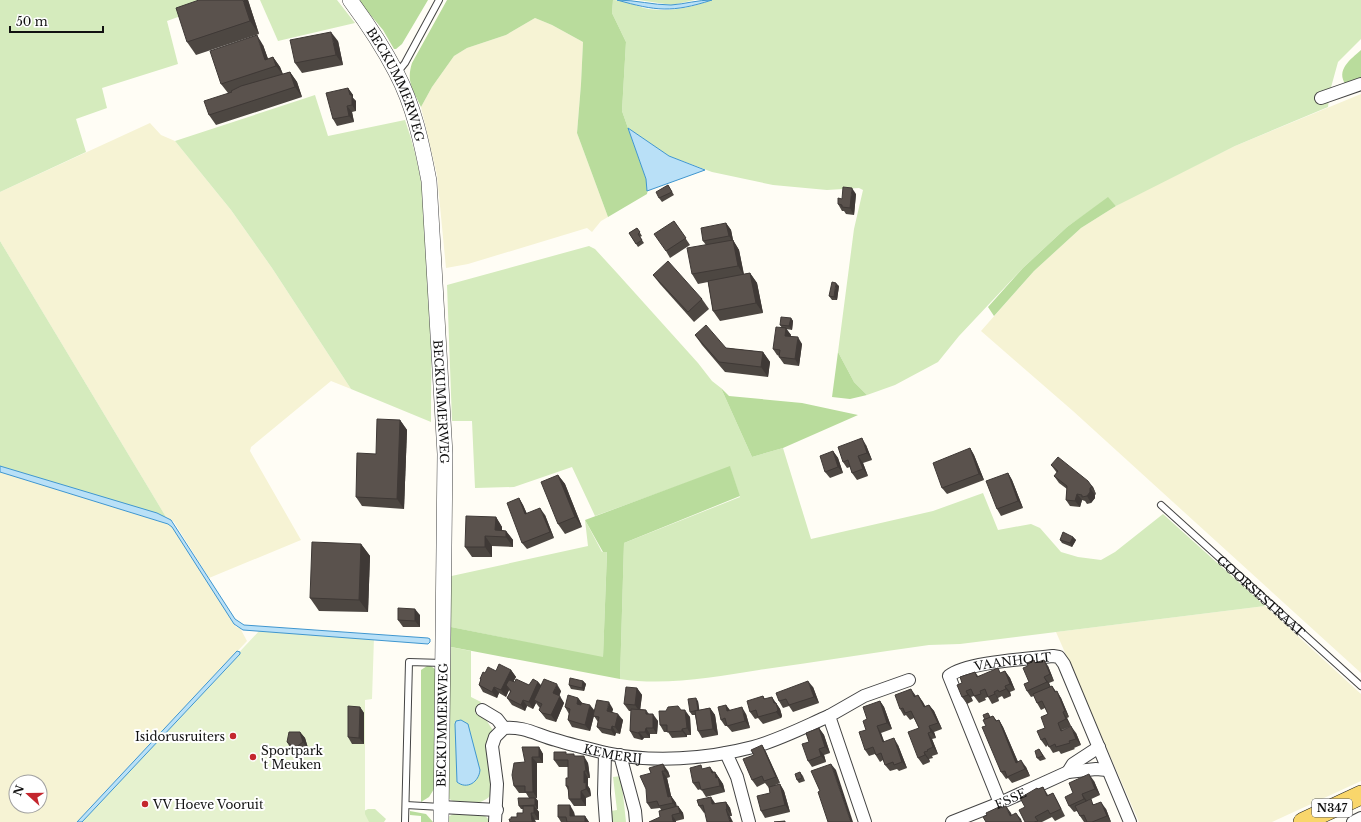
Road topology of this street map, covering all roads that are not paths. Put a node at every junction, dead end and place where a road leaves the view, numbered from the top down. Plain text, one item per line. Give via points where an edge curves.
1 (350, 0) edge
2 (439, 0) edge
3 (397, 73) junction
4 (1361, 84) edge
5 (1321, 98) dead end
6 (1161, 505) dead end
7 (443, 663) junction
8 (909, 680) dead end
9 (1361, 686) edge
10 (482, 710) dead end
11 (829, 716) junction
12 (504, 728) junction
13 (1098, 747) junction
14 (605, 753) junction
15 (726, 753) junction
16 (620, 755) junction
17 (1108, 770) junction
18 (1068, 772) junction
19 (1361, 795) edge
20 (1000, 803) junction
21 (406, 805) junction
22 (497, 810) junction
23 (441, 815) edge
24 (1361, 818) edge
25 (405, 822) edge
26 (496, 822) edge
27 (606, 822) edge
28 (636, 822) edge
29 (749, 822) edge
30 (865, 822) edge
31 (952, 822) edge
32 (1130, 822) edge
33 (1303, 822) edge
34 (1353, 822) edge

1 - 3 street, BECKUMMERWEG
2 - 3 lane
3 - 7 street, BECKUMMERWEG via 412,110 429,181 445,454
4 - 5 street
6 - 9 lane, GOORSESTRAAT
7 - 21 lane via 409,662
7 - 23 street, BECKUMMERWEG
8 - 11 street via 864,696
10 - 12 street via 497,719
11 - 15 street, KEMERIJ via 755,746
11 - 30 street
12 - 14 street, KEMERIJ via 527,729 554,740
12 - 22 street via 495,737 492,746 497,784
13 - 17 street, VAANHOLT
13 - 18 street, ESSE via 1073,764
13 - 20 street, VAANHOLT via 1059,657 982,665 955,672 949,676
14 - 16 street, KEMERIJ
14 - 27 street
15 - 16 street, KEMERIJ via 669,758
15 - 29 street via 737,777
16 - 28 street
17 - 18 street, ESSE
17 - 32 street, VAANHOLT
18 - 20 street, ESSE
19 - 33 main road, N347
20 - 31 street, ESSE
21 - 23 lane
21 - 25 lane
22 - 23 street
22 - 26 street
24 - 34 street

